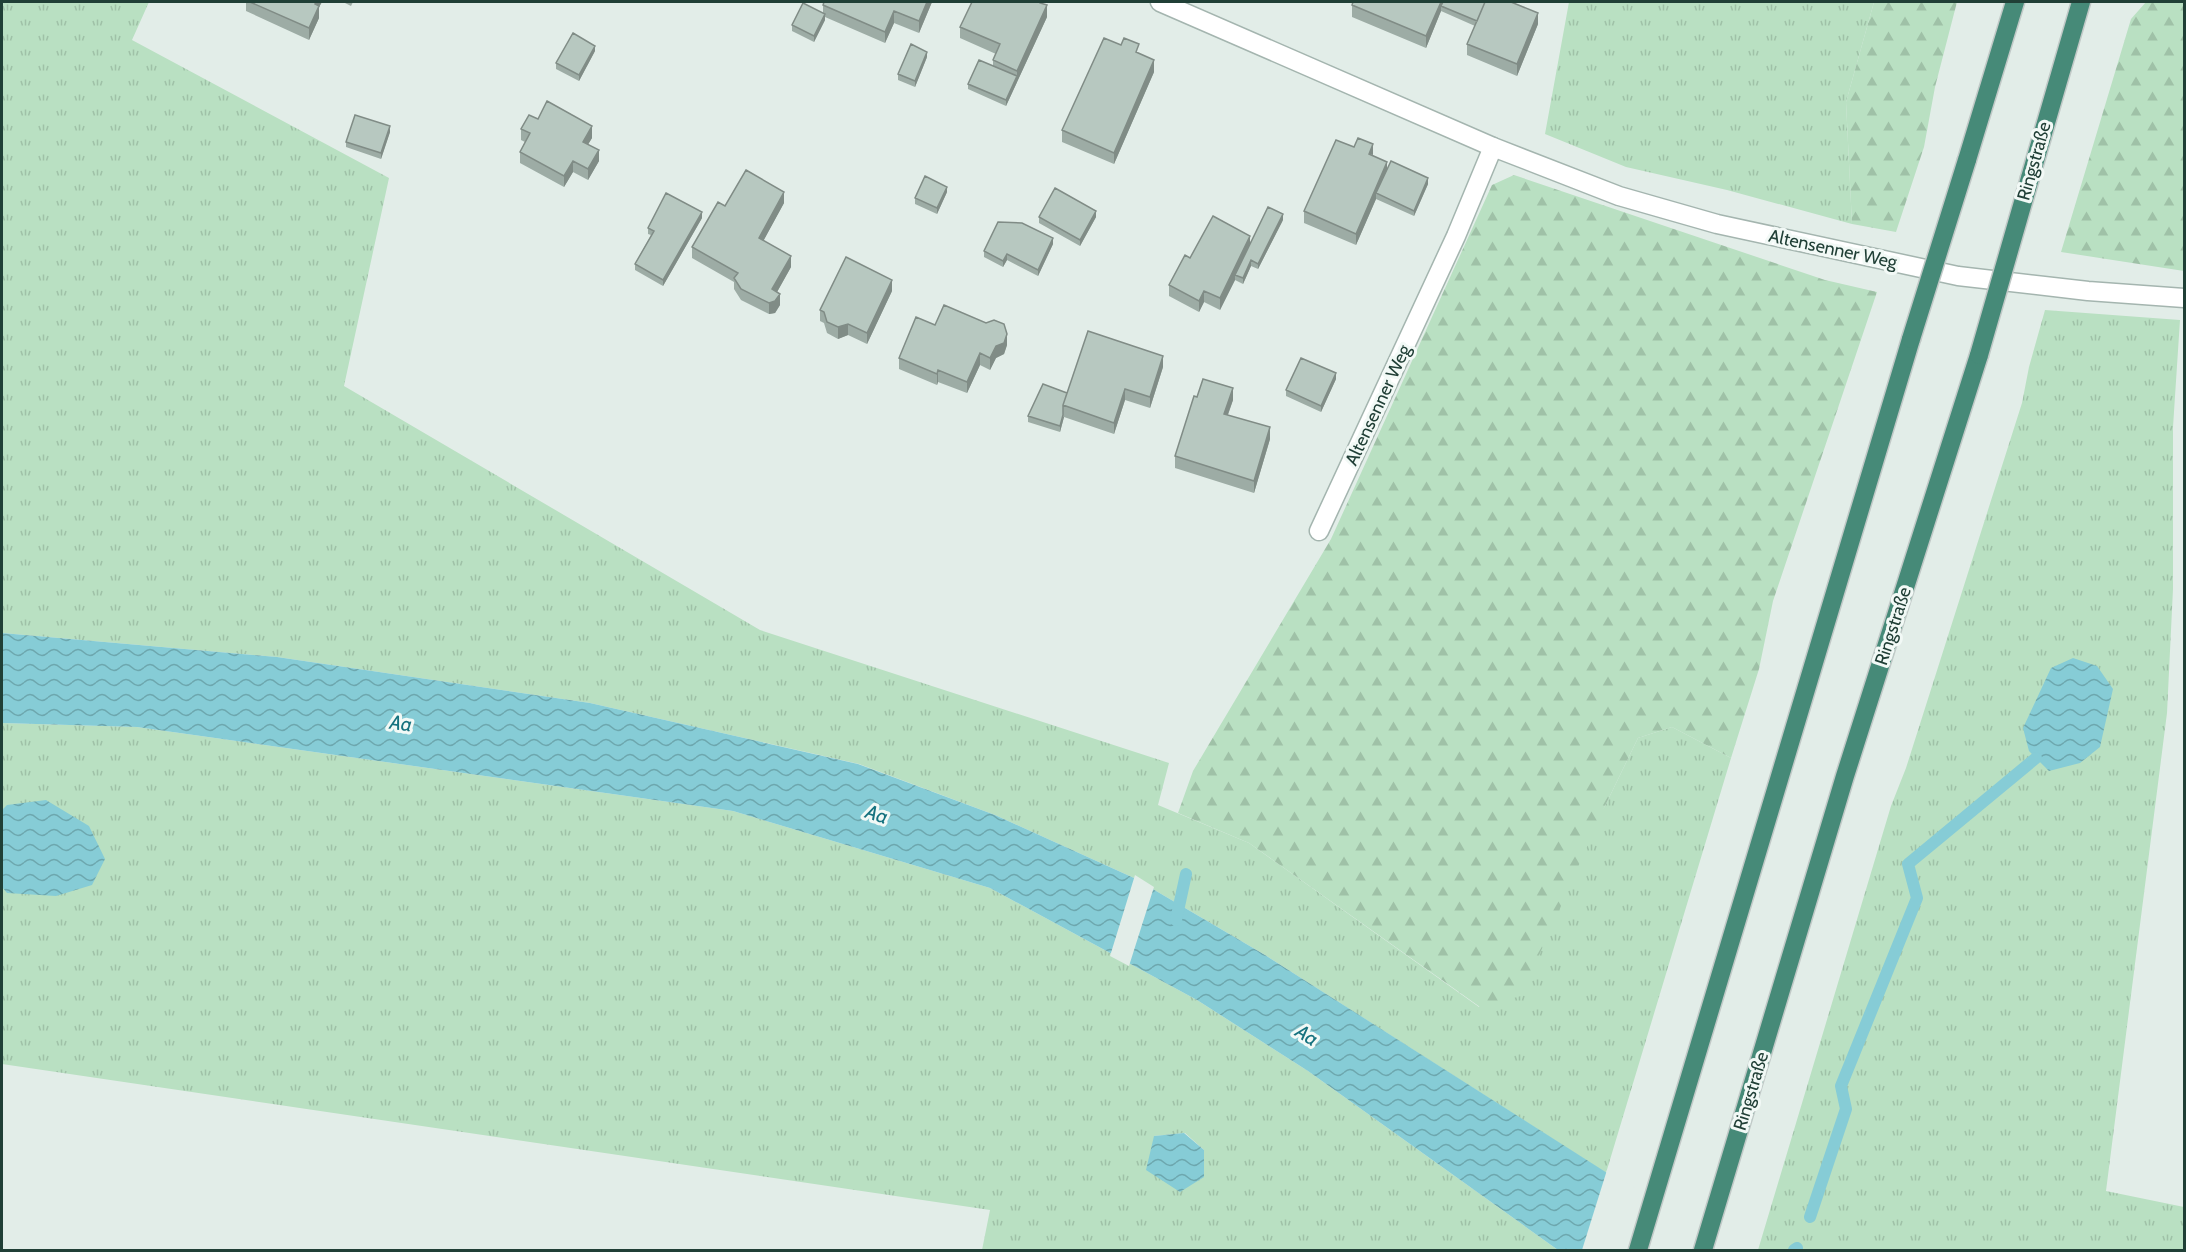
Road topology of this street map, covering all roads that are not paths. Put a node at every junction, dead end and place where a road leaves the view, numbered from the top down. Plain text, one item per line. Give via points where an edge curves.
1 (1160, 2) edge
2 (2006, 2) edge
3 (2015, 2) edge
4 (2081, 2) edge
5 (2008, 23) junction
6 (1493, 147) junction
7 (2184, 298) edge
8 (1319, 531) dead end
9 (1638, 1251) edge
10 (1703, 1251) edge

1 - 6 street, Altensenner Weg
2 - 5 highway
3 - 5 highway
4 - 10 highway, Ringstraße, bridge via 1979,355 1845,776
5 - 9 highway, bridge
6 - 7 street, Altensenner Weg via 1619,196 1770,236 1958,276
6 - 8 street, Altensenner Weg via 1456,236

